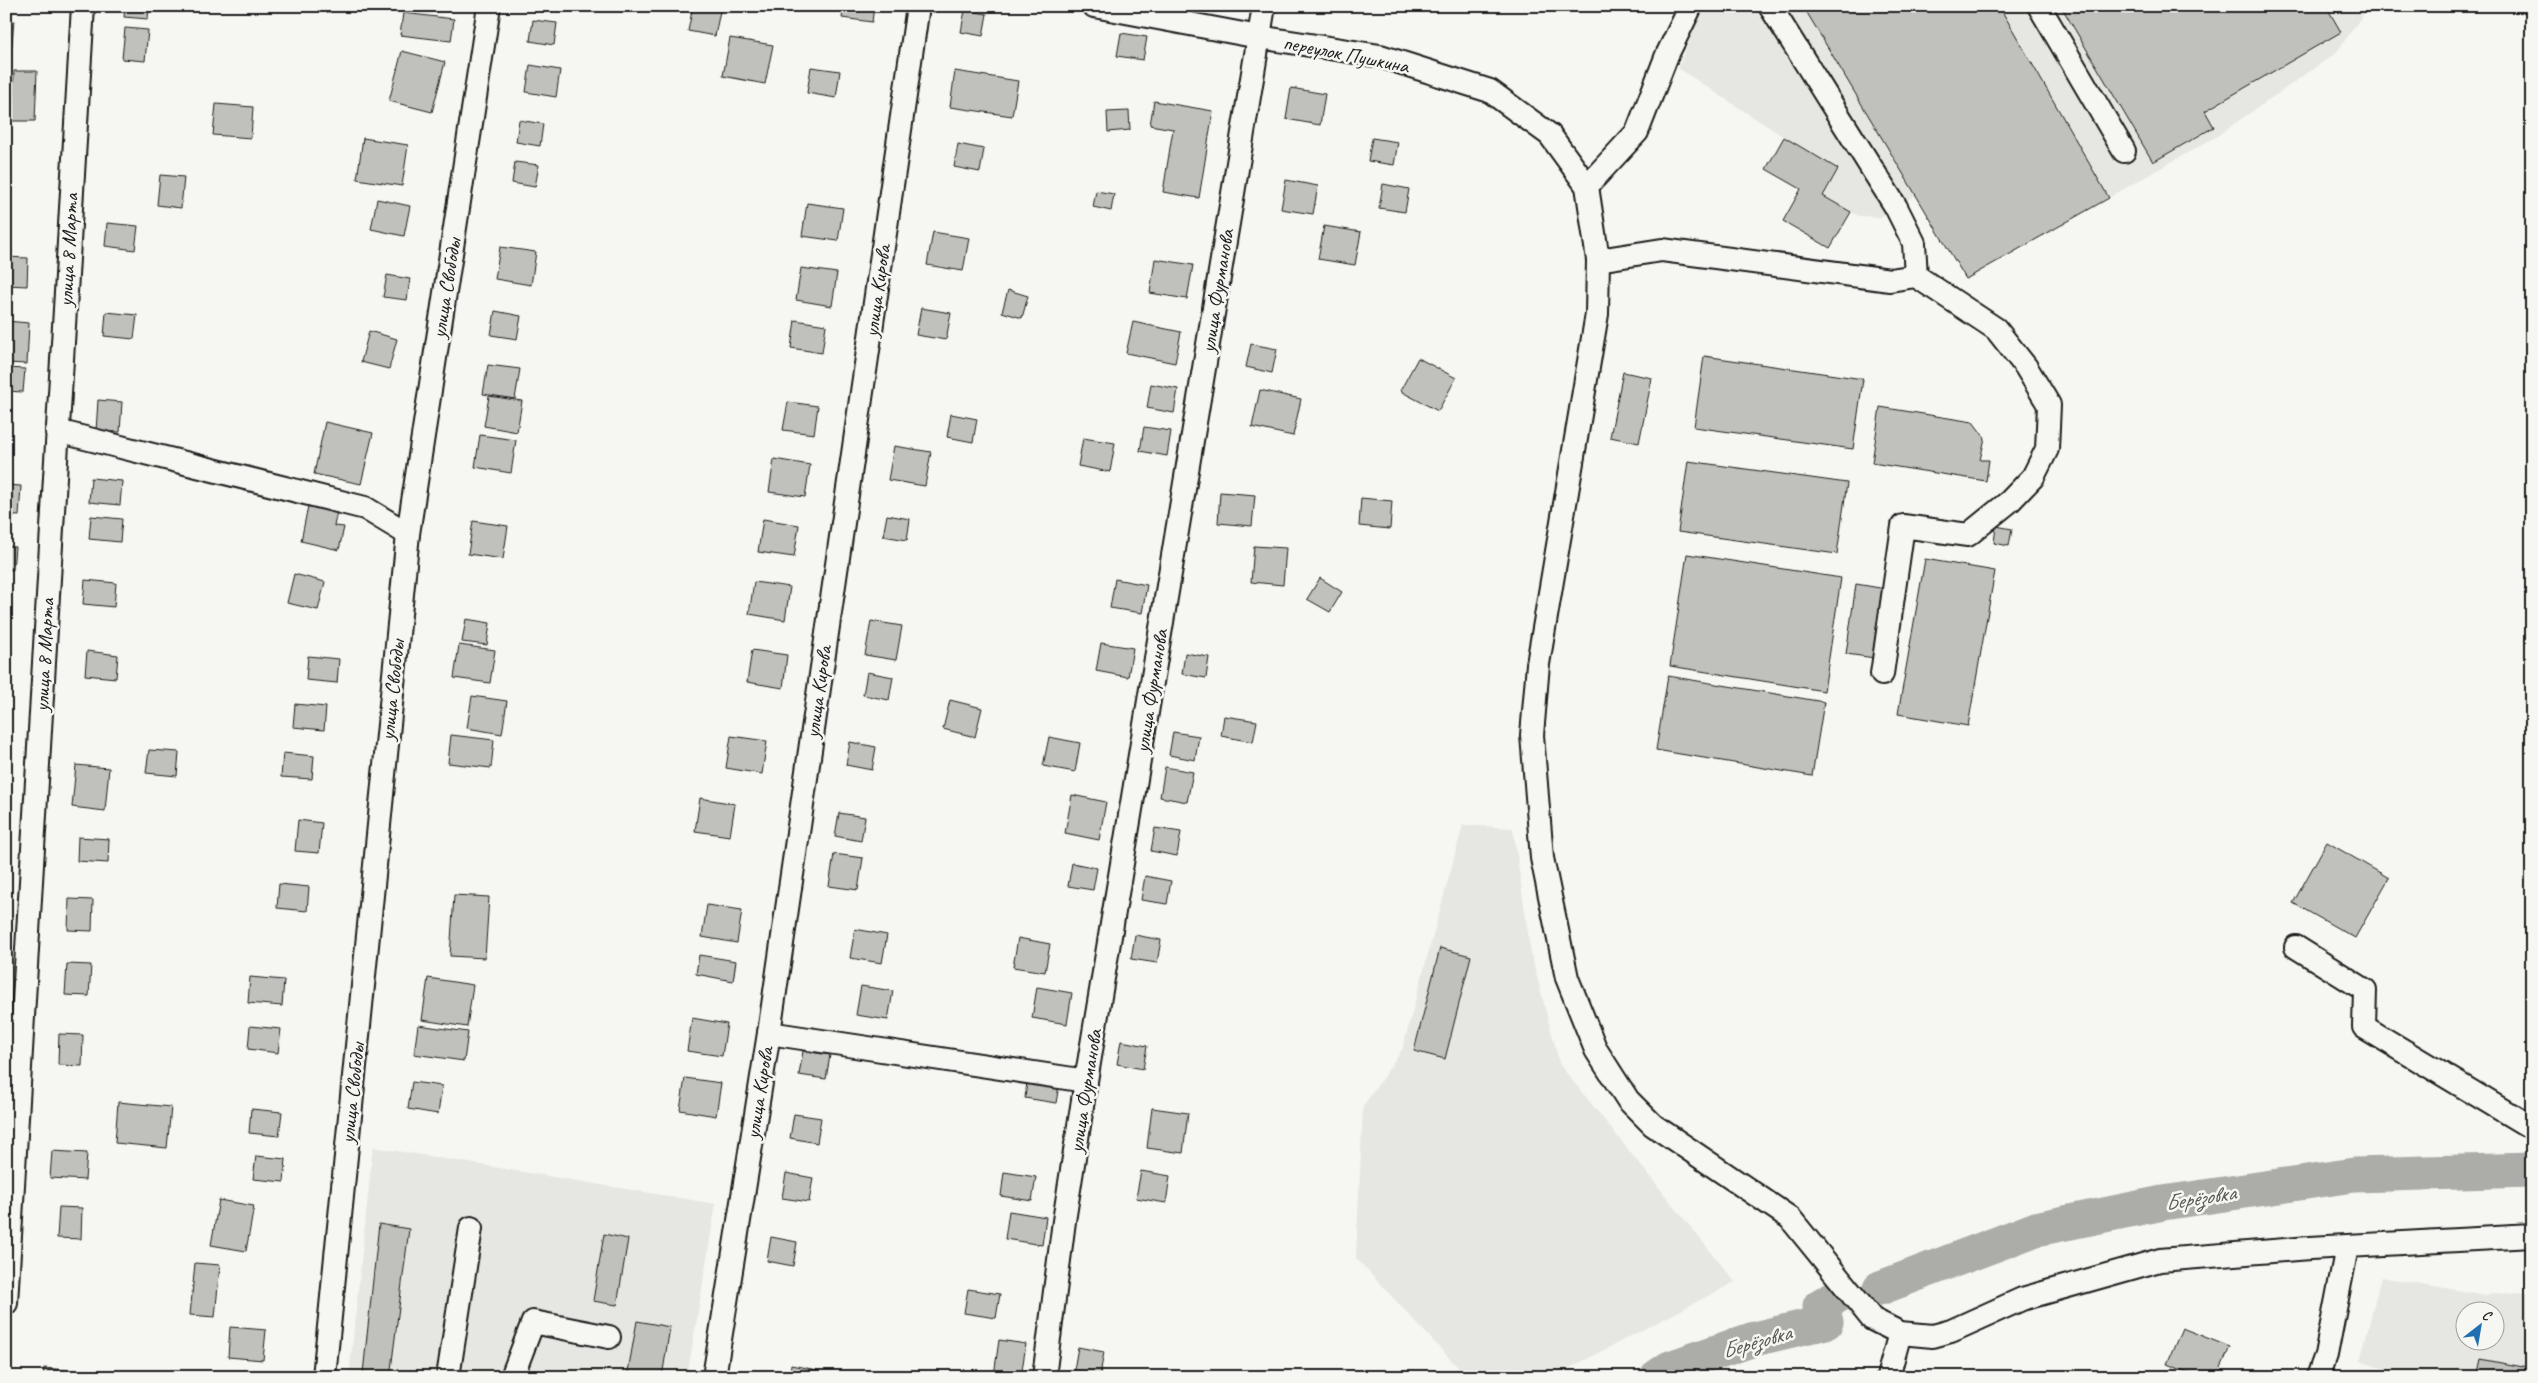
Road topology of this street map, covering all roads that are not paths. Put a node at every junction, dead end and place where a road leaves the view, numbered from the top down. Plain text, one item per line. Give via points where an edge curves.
1 (83, 6) edge
2 (489, 6) edge
3 (918, 6) edge
4 (1094, 6) edge
5 (1264, 6) edge
6 (1691, 6) edge
7 (1770, 6) edge
8 (2039, 6) edge
9 (1259, 37) junction
10 (2124, 151) dead end
11 (1587, 186) junction
12 (1598, 260) junction
13 (1916, 276) junction
14 (57, 431) junction
15 (408, 534) junction
16 (1882, 674) dead end
17 (2296, 947) dead end
18 (769, 1033) junction
19 (1086, 1081) junction
20 (2532, 1128) edge
21 (471, 1228) dead end
22 (2532, 1236) edge
23 (2347, 1247) junction
24 (6, 1303) edge
25 (1900, 1334) junction
26 (609, 1337) dead end
27 (324, 1377) edge
28 (448, 1377) edge
29 (512, 1377) edge
30 (714, 1377) edge
31 (1044, 1377) edge
32 (1888, 1377) edge
33 (2318, 1377) edge

1 - 14 street, улица 8 Марта
2 - 15 street, улица Свободы
3 - 18 street, улица Кирова
4 - 9 street, переулок Пушкина
5 - 9 street, улица Фурманова
6 - 11 street via 1667,55 1637,132
7 - 13 street via 1896,207 1914,243
8 - 10 street
9 - 11 street, переулок Пушкина via 1380,56 1490,92 1550,136
9 - 19 street, улица Фурманова
11 - 12 street
12 - 13 street via 1662,250 1890,280
12 - 25 street via 1597,314 1538,664 1532,735 1542,858 1567,978 1596,1050 1628,1100 1653,1125 1790,1218 1872,1319
13 - 16 street via 1996,329 2026,367 2049,405 2047,449 2022,489 1968,535 1903,526
14 - 15 street via 365,508
14 - 24 street, улица 8 Марта
15 - 27 street, улица Свободы
17 - 20 street via 2365,990 2364,1027
18 - 19 street
18 - 30 street, улица Кирова
19 - 31 street, улица Фурманова
21 - 28 street
22 - 23 street
23 - 25 street via 2160,1260 2022,1299 1951,1331 1932,1336
23 - 33 street via 2326,1355
25 - 32 street
26 - 29 street via 533,1322

